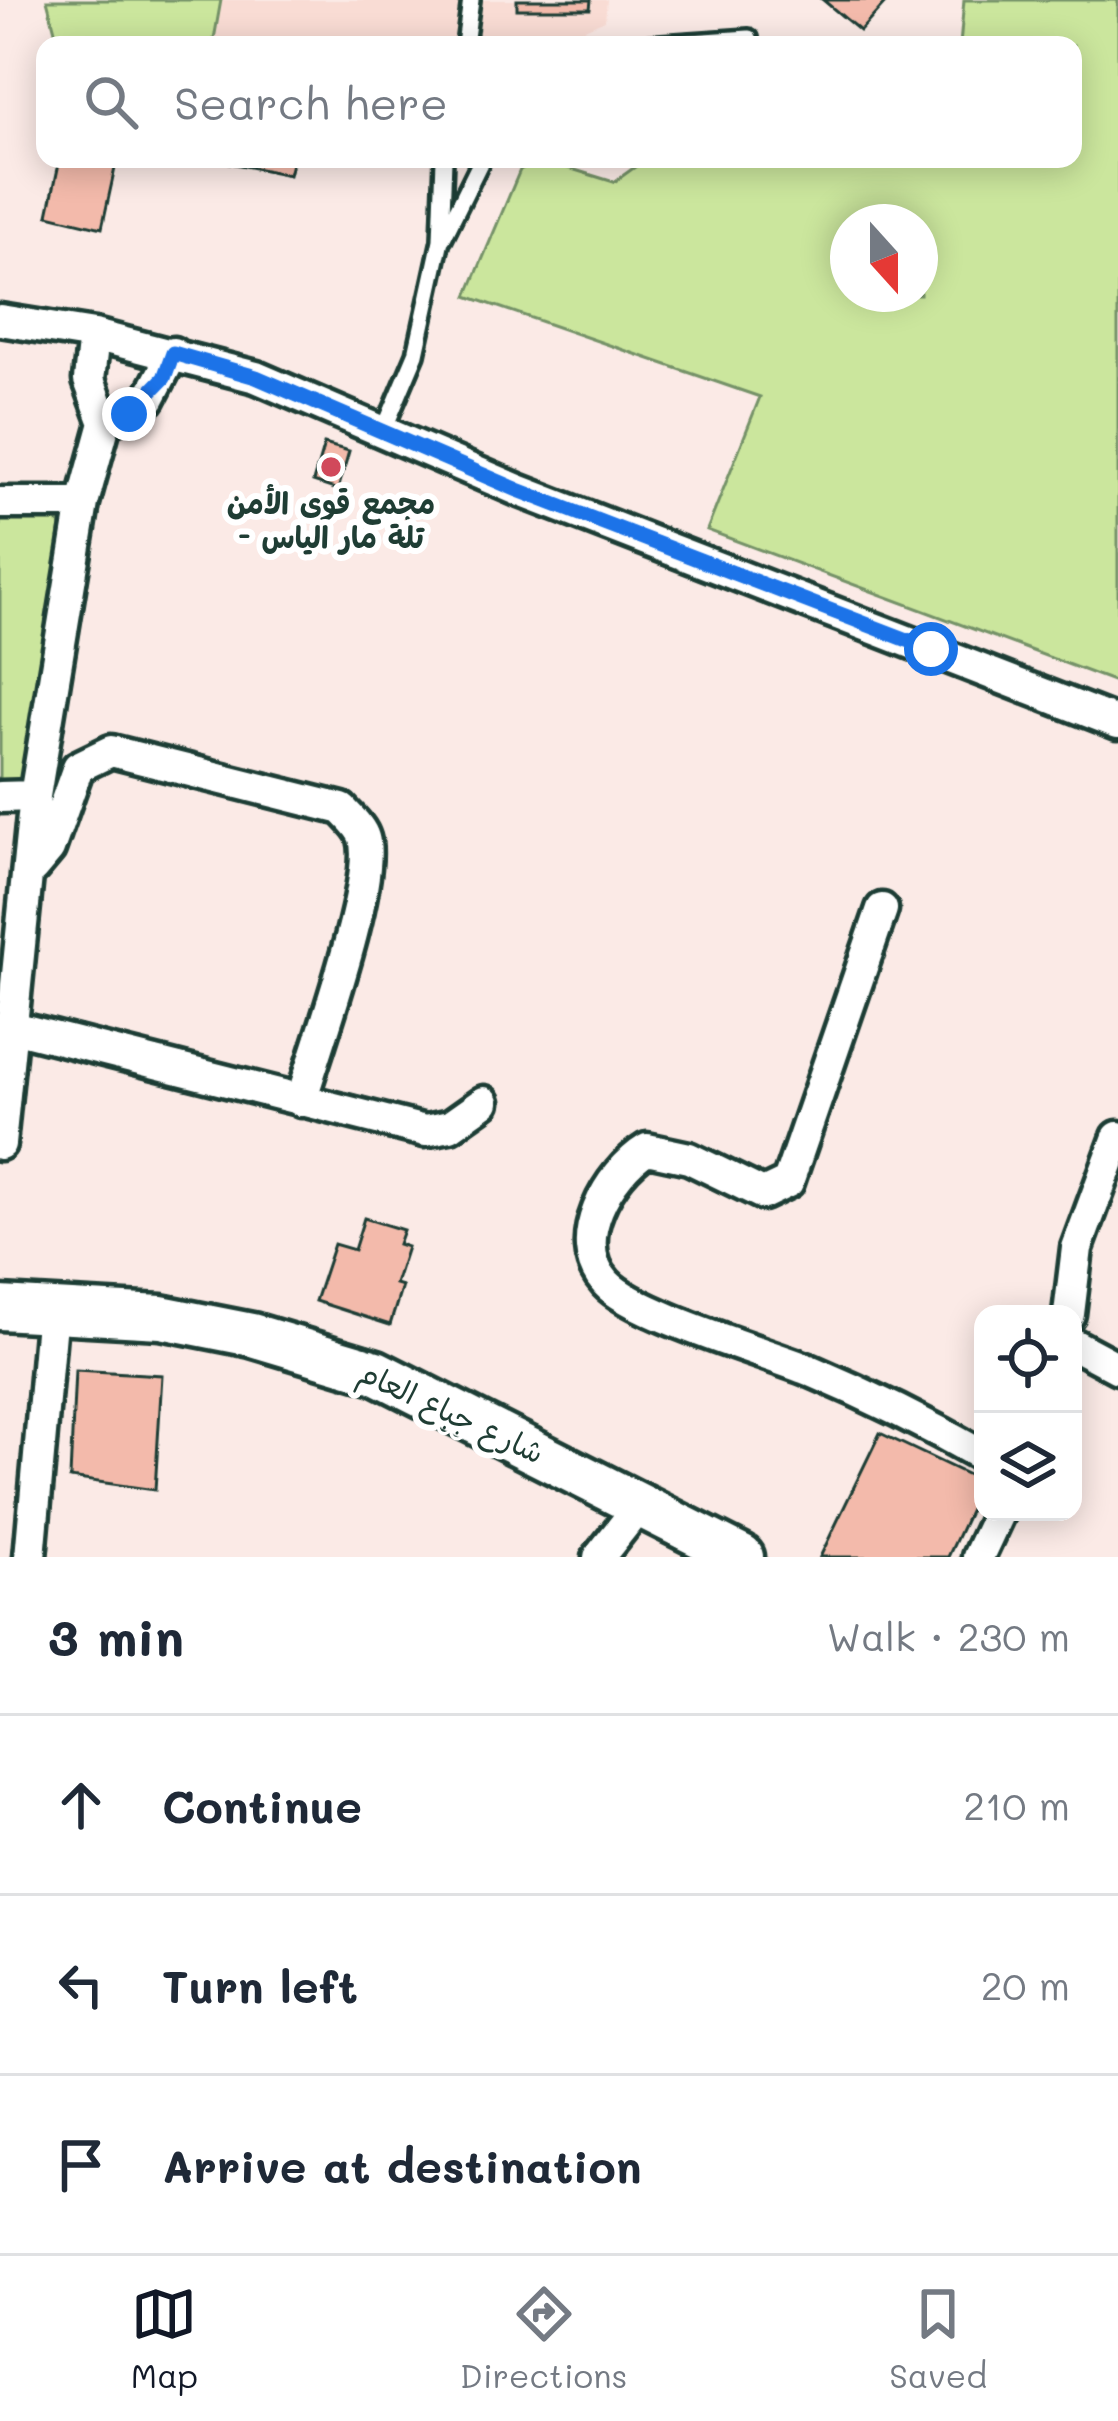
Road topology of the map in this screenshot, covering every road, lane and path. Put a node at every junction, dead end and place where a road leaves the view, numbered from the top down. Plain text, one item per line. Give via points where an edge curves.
1 (471, 0) edge
2 (466, 36) edge
3 (444, 168) edge
4 (477, 168) edge
5 (441, 240) junction
6 (0, 320) edge
7 (94, 335) junction
8 (173, 353) junction
9 (105, 423) junction
10 (383, 432) junction
11 (0, 503) edge
12 (82, 503) junction
13 (1118, 723) edge
14 (35, 796) junction
15 (0, 797) edge
16 (30, 872) junction
17 (882, 909) dead end
18 (9, 1026) junction
19 (301, 1100) junction
20 (484, 1102) dead end
21 (1118, 1137) edge
22 (0, 1144) edge
23 (1071, 1305) edge
24 (0, 1308) edge
25 (52, 1310) junction
26 (1082, 1349) edge
27 (1118, 1368) edge
28 (974, 1452) edge
29 (640, 1505) junction
30 (995, 1521) edge
31 (30, 1557) edge
32 (599, 1557) edge
33 (742, 1557) edge
34 (978, 1557) edge

1 - 2 lane
3 - 5 lane
4 - 5 lane
5 - 10 lane via 416,354
6 - 7 street
7 - 8 street
7 - 9 street via 89,380
8 - 9 street via 149,398
8 - 10 street via 256,377
9 - 12 street
10 - 13 street
11 - 12 street
12 - 14 street
14 - 15 street
14 - 16 street
16 - 18 street
16 - 19 street via 49,849 78,766 112,751 342,809 364,837 365,858
17 - 28 street via 788,1182 763,1194 689,1158 647,1149 607,1184 596,1267 629,1300 814,1372
18 - 19 street
18 - 22 street
19 - 20 street via 425,1131 450,1126
21 - 23 street via 1077,1248
24 - 25 main road, شارع جباع العام
25 - 29 main road, شارع جباع العام via 161,1317 376,1372
25 - 31 street
26 - 27 street
29 - 32 street
29 - 33 main road, شارع جباع العام
30 - 34 street

